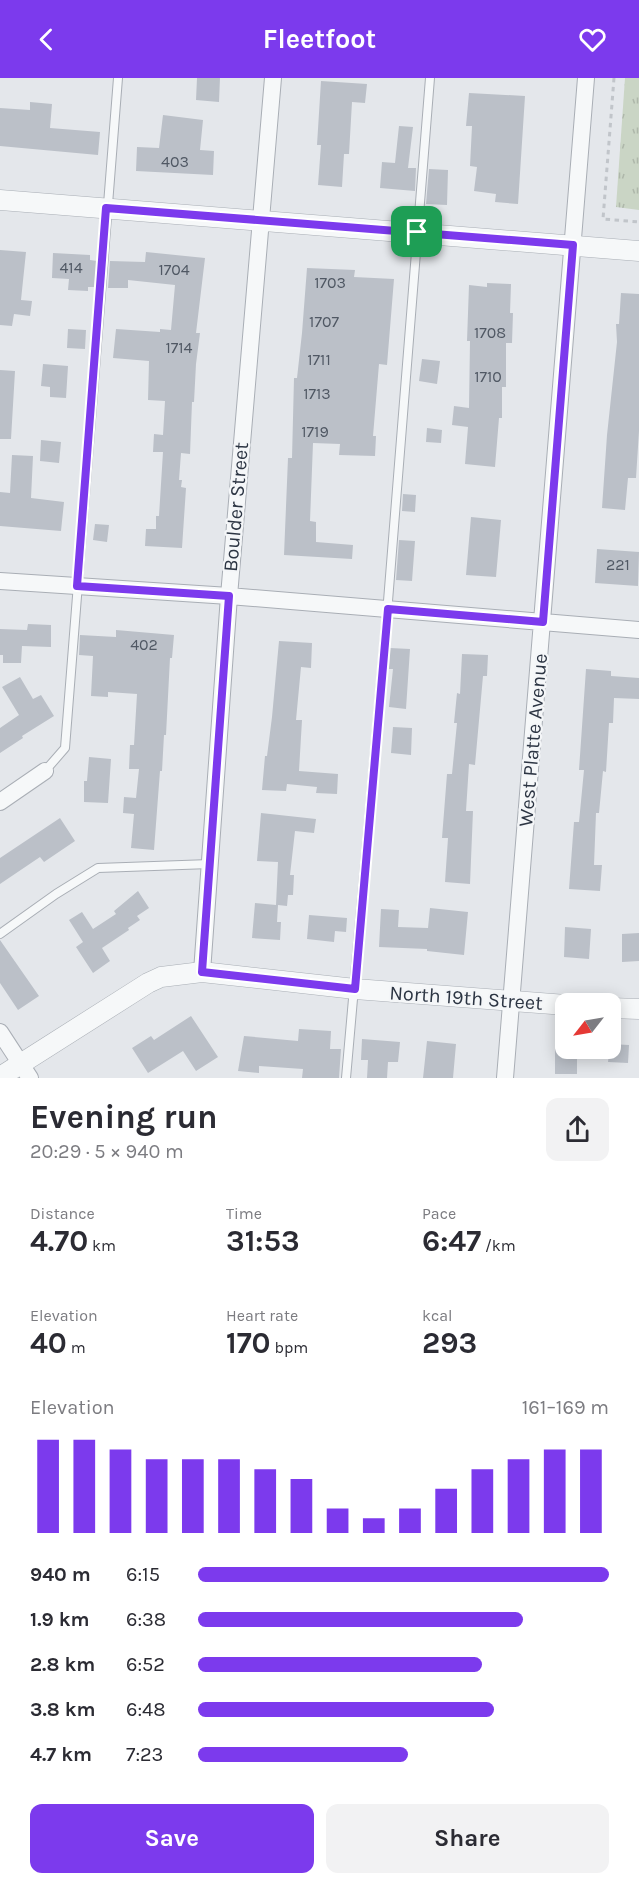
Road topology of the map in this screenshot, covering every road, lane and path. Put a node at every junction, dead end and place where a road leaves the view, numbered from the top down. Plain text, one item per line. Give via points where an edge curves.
1 (118, 78) edge
2 (273, 78) edge
3 (430, 78) edge
4 (586, 78) edge
5 (614, 78) edge
6 (0, 200) edge
7 (106, 208) junction
8 (261, 219) junction
9 (639, 222) edge
10 (417, 232) junction
11 (573, 245) junction
12 (639, 251) edge
13 (0, 581) edge
14 (77, 586) junction
15 (229, 596) junction
16 (388, 609) junction
17 (543, 622) junction
18 (639, 630) edge
19 (45, 771) joint
20 (0, 802) edge
21 (210, 864) junction
22 (0, 934) edge
23 (202, 972) junction
24 (355, 989) junction
25 (511, 1002) junction
26 (555, 1004) edge
27 (621, 1008) edge
28 (639, 1009) edge
29 (0, 1032) edge
30 (25, 1071) edge
31 (0, 1077) edge
32 (346, 1078) edge
33 (505, 1078) edge

1 - 7 lane
2 - 8 street, Boulder Street
3 - 10 lane
4 - 11 street, West Platte Avenue
5 - 9 path via 603,219
6 - 7 street
7 - 8 street
7 - 14 lane
8 - 10 street
8 - 15 street, Boulder Street
10 - 11 street
10 - 16 lane
11 - 12 street
11 - 17 street, West Platte Avenue
13 - 14 street
14 - 15 street
14 - 19 lane via 64,748
15 - 16 street
15 - 21 street, Boulder Street
16 - 17 street
16 - 24 lane
17 - 18 street
17 - 25 street, West Platte Avenue
19 - 20 street
21 - 22 lane via 98,868
21 - 23 street, Boulder Street
23 - 24 street, North 19th Street
23 - 30 street, North 19th Street via 161,977 148,983
24 - 25 street, North 19th Street
24 - 32 lane
25 - 26 street, North 19th Street
25 - 33 street, West Platte Avenue
27 - 28 street
29 - 30 street
30 - 31 street, North 19th Street

